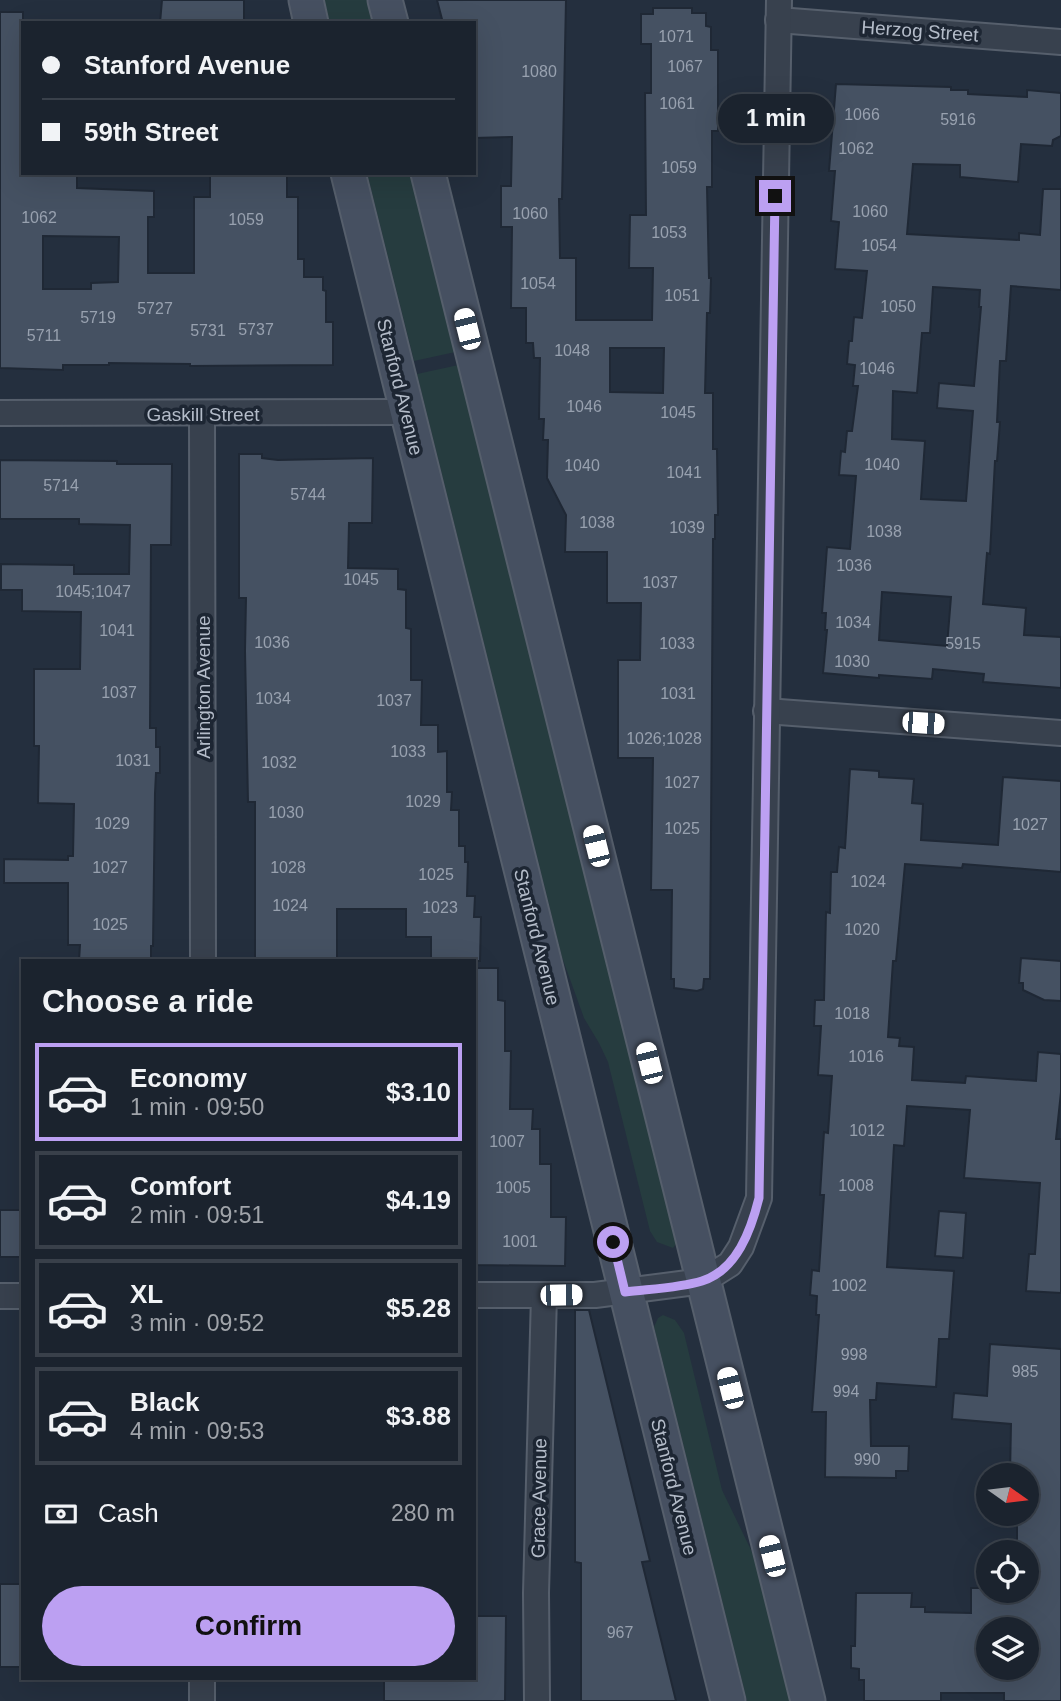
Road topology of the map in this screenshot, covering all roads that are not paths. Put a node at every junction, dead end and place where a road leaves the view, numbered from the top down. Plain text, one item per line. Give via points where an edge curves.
1 (306, 0) edge
2 (385, 0) edge
3 (779, 10) edge
4 (311, 21) edge
5 (390, 21) edge
6 (1061, 42) edge
7 (348, 175) edge
8 (428, 175) edge
9 (407, 412) junction
10 (0, 414) edge
11 (202, 414) junction
12 (766, 711) junction
13 (1061, 733) edge
14 (203, 959) edge
15 (703, 1281) junction
16 (625, 1292) junction
17 (476, 1295) edge
18 (544, 1295) junction
19 (0, 1296) edge
20 (21, 1296) edge
21 (202, 1680) edge
22 (202, 1701) edge
23 (537, 1701) edge
24 (728, 1701) edge
25 (808, 1701) edge

1 - 4 main road
2 - 5 main road
3 - 6 street, Herzog Street
3 - 12 street
7 - 9 main road, Stanford Avenue
8 - 15 main road
9 - 11 street, Gaskill Street
9 - 16 main road, Stanford Avenue
10 - 11 street, Gaskill Street
11 - 14 street, Arlington Avenue
12 - 13 street
12 - 15 street via 759,1198 730,1264
15 - 16 street
15 - 25 main road
16 - 18 street
16 - 24 main road, Stanford Avenue
17 - 18 street
18 - 23 street, Grace Avenue
19 - 20 street
21 - 22 street

